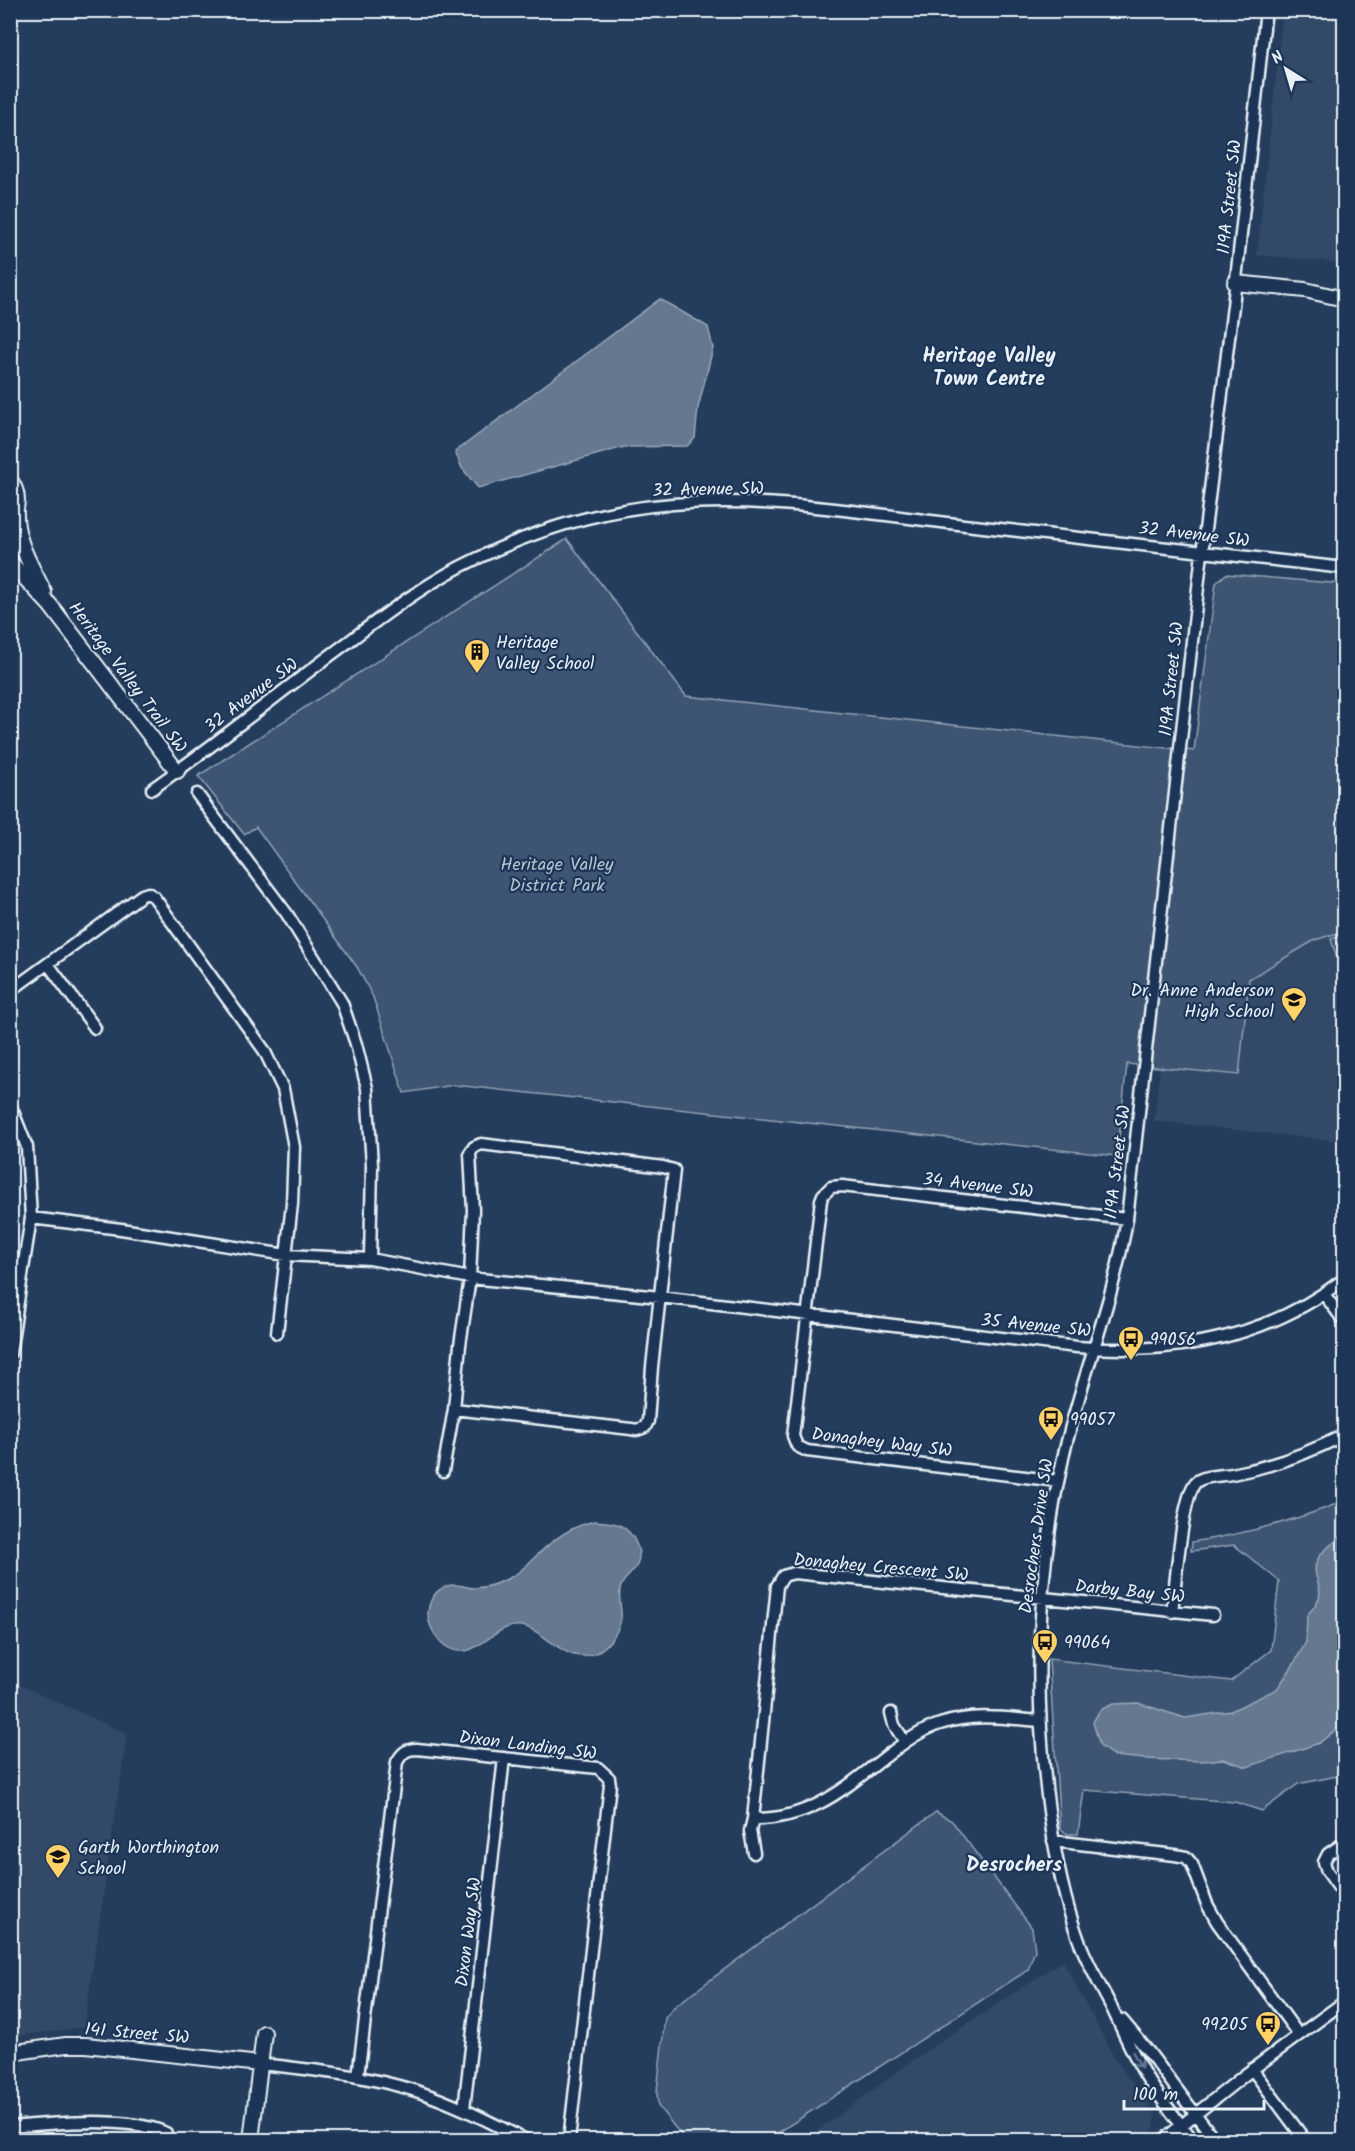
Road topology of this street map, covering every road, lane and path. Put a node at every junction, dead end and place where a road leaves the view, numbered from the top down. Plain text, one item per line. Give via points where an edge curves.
1 (1266, 10) edge
2 (1235, 283) junction
3 (1344, 290) edge
4 (1305, 291) junction
5 (1344, 299) edge
6 (10, 480) edge
7 (14, 513) edge
8 (1203, 551) junction
9 (10, 562) edge
10 (1344, 568) edge
11 (50, 605) junction
12 (177, 771) junction
13 (152, 789) dead end
14 (197, 794) dead end
15 (48, 964) junction
16 (10, 991) edge
17 (95, 1028) dead end
18 (10, 1104) edge
19 (30, 1218) junction
20 (1127, 1219) junction
21 (286, 1255) junction
22 (370, 1259) junction
23 (471, 1278) junction
24 (1344, 1279) edge
25 (1324, 1294) junction
26 (660, 1297) junction
27 (808, 1316) junction
28 (1344, 1321) edge
29 (277, 1333) dead end
30 (1093, 1348) junction
31 (10, 1353) edge
32 (454, 1409) junction
33 (1344, 1435) edge
34 (443, 1471) dead end
35 (1058, 1481) junction
36 (1042, 1599) junction
37 (1172, 1612) junction
38 (1213, 1615) dead end
39 (891, 1713) dead end
40 (1039, 1721) junction
41 (906, 1742) junction
42 (504, 1758) junction
43 (753, 1819) junction
44 (1053, 1841) junction
45 (1344, 1843) edge
46 (754, 1853) dead end
47 (1344, 1895) edge
48 (1344, 2002) edge
49 (1111, 2008) junction
50 (264, 2033) dead end
51 (1298, 2034) junction
52 (10, 2053) edge
53 (260, 2064) junction
54 (1252, 2069) junction
55 (358, 2076) junction
56 (464, 2109) junction
57 (1195, 2114) junction
58 (1182, 2125) junction
59 (10, 2127) edge
60 (167, 2140) edge
61 (251, 2140) edge
62 (526, 2140) edge
63 (569, 2140) edge
64 (1163, 2140) edge
65 (1193, 2140) edge
66 (1215, 2140) edge
67 (1305, 2140) edge

1 - 2 street, 119A Street SW
2 - 4 main road
2 - 8 street, 119A Street SW
3 - 4 main road
4 - 5 main road
6 - 7 main road, Heritage Valley Trail SW via 16,489
7 - 11 main road, Heritage Valley Trail SW via 30,565
8 - 10 street, 32 Avenue SW
8 - 12 street, 32 Avenue SW via 785,505 694,502 597,515 520,540 449,573 389,612
8 - 20 street, 119A Street SW
9 - 11 main road, Heritage Valley Trail SW
11 - 12 main road, Heritage Valley Trail SW
12 - 13 street, 32 Avenue SW
14 - 22 street via 287,914 342,1003 367,1088 372,1165
15 - 16 street
15 - 17 street
15 - 21 street via 142,895 154,897 264,1050 283,1089 294,1147
18 - 19 street via 27,1147
19 - 21 street, 35 Avenue SW
19 - 31 street
20 - 27 street, 34 Avenue SW via 831,1187 821,1200
20 - 30 street, 119A Street SW
21 - 22 street, 35 Avenue SW
21 - 29 street
22 - 23 street, 35 Avenue SW
23 - 26 street, 35 Avenue SW
23 - 26 street via 470,1153 481,1144 674,1170
23 - 32 street
24 - 25 street, 35 Avenue SW
25 - 28 street
25 - 30 street, 35 Avenue SW via 1277,1319 1224,1337 1169,1348
26 - 27 street, 35 Avenue SW
26 - 32 street via 645,1427 631,1429
27 - 30 street, 35 Avenue SW
27 - 35 street, Donaghey Way SW via 793,1437 797,1446
30 - 35 street, Desrochers Drive SW
32 - 34 street
33 - 37 street via 1293,1457 1195,1483 1185,1516
35 - 36 street, Desrochers Drive SW
36 - 37 street, Darby Bay SW
36 - 40 street, Desrochers Drive SW
36 - 43 street, Donaghey Crescent SW via 795,1573 783,1576 777,1586
37 - 38 street, Darby Bay SW
39 - 41 street
40 - 41 street via 990,1716 962,1719 926,1730
40 - 44 street, Desrochers Drive SW
41 - 43 street via 819,1804 785,1817
42 - 55 street, Dixon Landing SW via 411,1749 397,1762
42 - 56 street, Dixon Way SW
42 - 63 street, Dixon Landing SW via 598,1768 609,1778
43 - 46 street, Donaghey Crescent SW via 750,1831
44 - 49 street, Desrochers Drive SW via 1078,1938
44 - 51 street via 1188,1859 1217,1922
45 - 47 street via 1328,1854 1324,1862
48 - 51 street
49 - 57 street, Desrochers Drive SW
49 -> 58 street, Desrochers Drive SW via 1147,2077
50 - 53 main road
51 - 54 street
52 - 53 main road, 141 Street SW via 86,2045
53 - 55 street
53 - 61 main road
54 - 57 street
54 - 67 street
55 - 56 street
56 - 62 street
57 - 58 street
57 - 66 street, Desrochers Drive SW
58 - 64 street
58 - 65 street, Desrochers Drive SW
59 - 60 street via 55,2122 113,2124 156,2129 166,2133

